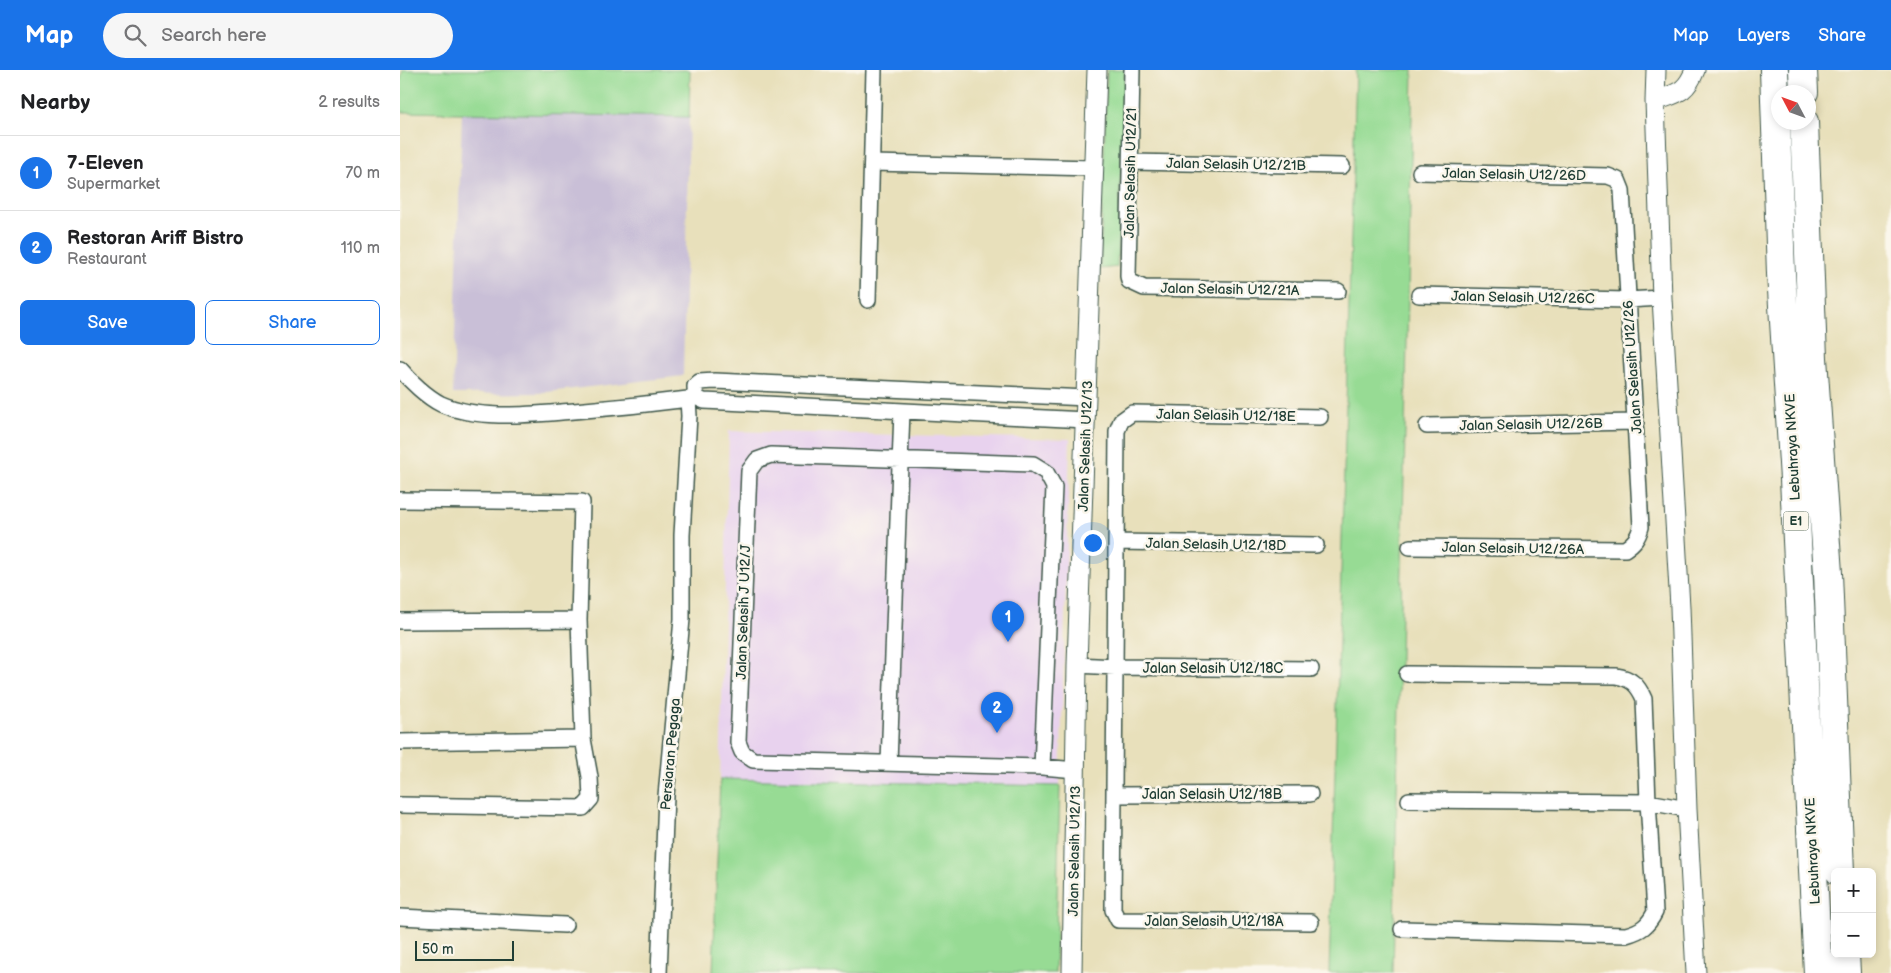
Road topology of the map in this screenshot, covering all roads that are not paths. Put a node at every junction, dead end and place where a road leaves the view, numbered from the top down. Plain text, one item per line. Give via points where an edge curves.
1 (874, 70) edge
2 (1097, 70) edge
3 (1132, 70) edge
4 (1656, 70) edge
5 (1694, 70) edge
6 (1774, 70) edge
7 (1804, 70) edge
8 (1804, 85) edge
9 (1655, 101) junction
10 (1804, 130) edge
11 (1131, 162) junction
12 (872, 163) junction
13 (1342, 166) dead end
14 (1094, 168) junction
15 (1420, 172) dead end
16 (1608, 176) joint
17 (1128, 276) joint
18 (1338, 291) dead end
19 (1419, 294) dead end
20 (1662, 298) junction
21 (868, 300) dead end
22 (1627, 300) junction
23 (400, 369) edge
24 (1087, 398) junction
25 (902, 411) junction
26 (1320, 417) dead end
27 (1086, 420) junction
28 (1636, 422) junction
29 (1427, 426) dead end
30 (899, 460) junction
31 (400, 500) edge
32 (1116, 542) junction
33 (1316, 545) dead end
34 (1410, 547) dead end
35 (1616, 550) joint
36 (579, 620) junction
37 (400, 621) edge
38 (1077, 665) junction
39 (1115, 667) junction
40 (1311, 669) dead end
41 (1407, 674) dead end
42 (583, 739) junction
43 (400, 742) edge
44 (889, 763) junction
45 (1042, 767) junction
46 (1076, 770) junction
47 (1310, 794) dead end
48 (1114, 795) junction
49 (1409, 800) dead end
50 (1648, 802) junction
51 (400, 805) edge
52 (1687, 809) junction
53 (1840, 868) edge
54 (400, 916) edge
55 (1311, 922) dead end
56 (565, 925) dead end
57 (1402, 930) dead end
58 (1845, 958) edge
59 (659, 973) edge
60 (1072, 973) edge
61 (1696, 973) edge
62 (1818, 973) edge
63 (1846, 973) edge

1 - 12 street
2 - 14 street, Jalan Selasih U12/13
3 - 11 street, Jalan Selasih U12/21
4 - 9 street
5 - 9 street via 1689,84 1677,94
6 - 62 highway, Lebuhraya NKVE / E1 via 1781,274
7 - 8 highway
9 - 20 street
10 - 53 highway, Lebuhraya NKVE / E1
11 - 13 street, Jalan Selasih U12/21B
11 - 17 street, Jalan Selasih U12/21
12 - 14 street
12 - 21 street
14 - 24 street, Jalan Selasih U12/13
15 - 16 street, Jalan Selasih U12/26D
16 - 22 street, Jalan Selasih U12/26 via 1618,180 1622,190
17 - 18 street, Jalan Selasih U12/21A via 1133,285 1144,288
19 - 22 street, Jalan Selasih U12/26C
20 - 22 street, Jalan Selasih U12/26C
20 - 52 street via 1680,607
22 - 28 street, Jalan Selasih U12/26
23 - 59 street, Persiaran Pegaga via 409,381 440,403 464,411 516,416 688,399 682,619 666,796
24 - 25 street via 714,382 699,382 695,386 695,395 704,401
24 - 27 street, Jalan Selasih U12/13
25 - 27 street
25 - 30 street
26 - 32 street, Jalan Selasih U12/18E via 1132,413 1121,421 1116,432
27 - 38 street, Jalan Selasih U12/13
28 - 29 street, Jalan Selasih U12/26B
28 - 35 street, Jalan Selasih U12/26 via 1641,527 1633,544
30 - 44 street
30 - 44 street, Jalan Selasih J U12/J via 771,455 757,460 748,472 738,742 742,752 753,760
30 - 45 street via 1033,464 1046,472 1054,487
31 - 36 street via 582,502
32 - 33 street, Jalan Selasih U12/18D
32 - 39 street
34 - 35 street, Jalan Selasih U12/26A
36 - 37 street
36 - 42 street
38 - 39 street, Jalan Selasih U12/18C
38 - 46 street, Jalan Selasih U12/13
39 - 40 street, Jalan Selasih U12/18C
39 - 48 street
41 - 50 street via 1616,676 1634,682 1644,699
42 - 43 street
42 - 51 street via 591,799 583,808
44 - 45 street
45 - 46 street
46 - 60 street, Jalan Selasih U12/13
47 - 48 street, Jalan Selasih U12/18B
48 - 55 street, Jalan Selasih U12/18A via 1113,910 1118,920
49 - 50 street
50 - 52 street
50 - 57 street via 1655,912 1650,923 1638,932 1626,935
52 - 61 street
54 - 56 street
58 - 63 highway

